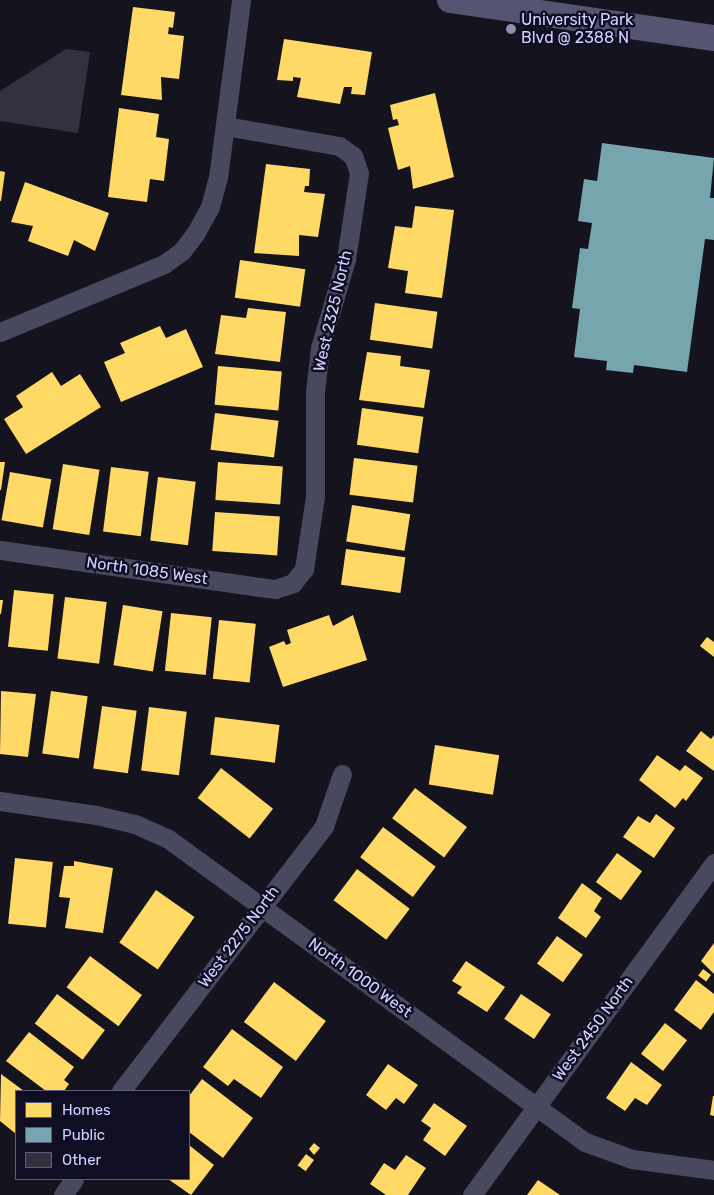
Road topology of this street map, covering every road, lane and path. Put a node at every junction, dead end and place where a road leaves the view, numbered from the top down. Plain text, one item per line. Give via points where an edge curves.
1 (241, 0) edge
2 (450, 0) edge
3 (714, 38) edge
4 (225, 126) junction
5 (0, 332) edge
6 (0, 550) edge
7 (293, 583) joint
8 (342, 774) dead end
9 (0, 801) edge
10 (714, 863) edge
11 (263, 907) junction
12 (122, 1090) edge
13 (536, 1108) junction
14 (714, 1170) edge
15 (73, 1180) edge
16 (63, 1195) edge
17 (472, 1195) edge

1 - 4 street
2 - 3 street
4 - 5 street via 218,178 210,207 182,251 164,264
4 - 7 street, West 2325 North via 339,146 353,156 359,172 359,190 346,259 320,348 308,557 304,569
6 - 7 street, North 1085 West via 275,589
8 - 11 street, West 2275 North via 324,826
9 - 11 street, North 1000 West via 135,824 167,838
10 - 13 street, West 2450 North
11 - 12 street, West 2275 North
11 - 13 street, North 1000 West
13 - 14 street, North 1000 West via 585,1142 611,1153
13 - 17 street, West 2450 North
15 - 16 street

